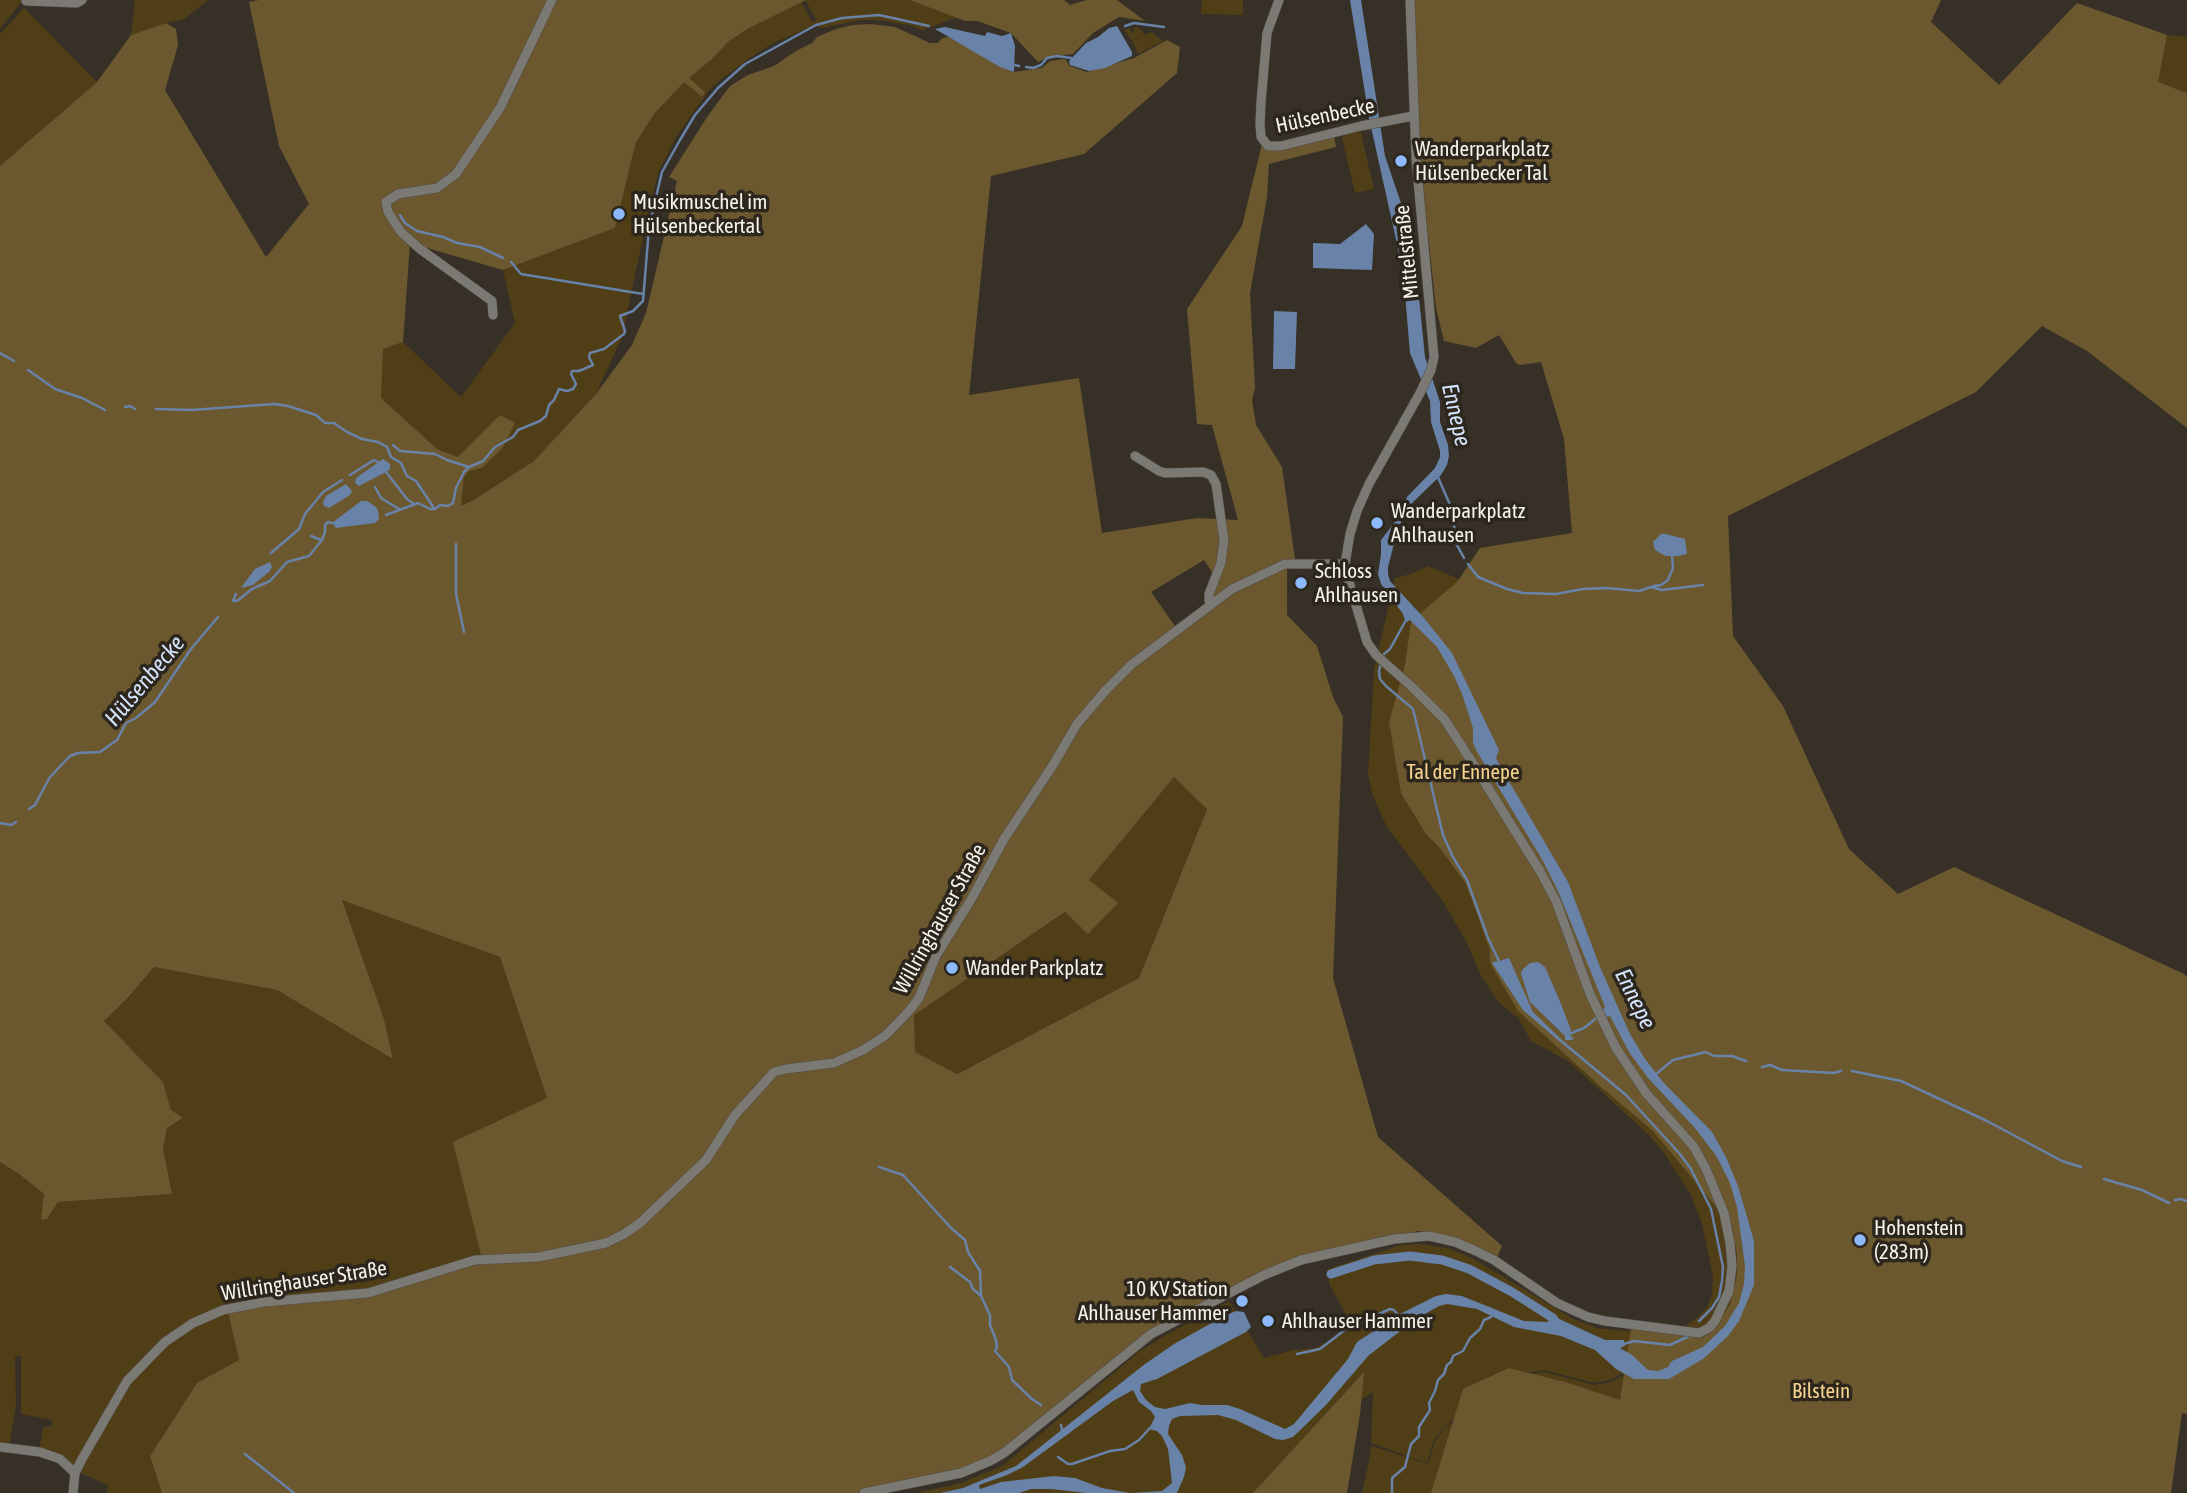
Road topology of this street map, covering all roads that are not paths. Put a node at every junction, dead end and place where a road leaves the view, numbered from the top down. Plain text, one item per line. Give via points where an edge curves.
1 (82, 0) edge
2 (552, 0) edge
3 (1279, 0) edge
4 (1410, 0) edge
5 (26, 1) edge
6 (1413, 116) junction
7 (493, 315) dead end
8 (1135, 456) dead end
9 (1345, 564) junction
10 (1212, 604) junction
11 (0, 1447) edge
12 (75, 1473) junction
13 (73, 1493) edge
14 (864, 1493) edge

1 - 5 street
2 - 7 street via 500,107 456,174 437,188 398,194 386,202 387,212 401,232 492,301
3 - 6 street, Hülsenbecke via 1267,33 1260,124 1261,137 1268,146
4 - 6 street, Mittelstraße
6 - 9 street, Mittelstraße via 1434,357 1420,393 1357,511
8 - 10 street via 1165,473 1203,472 1216,484 1224,540 1221,564 1209,594
9 - 10 street, Willringhauser Straße via 1285,564 1232,589
9 - 14 street via 1367,642 1444,720 1540,871 1600,1016 1635,1077 1694,1147 1714,1186 1730,1243 1732,1274 1730,1291 1716,1321 1699,1333 1588,1317 1455,1242 1429,1236 1394,1239 1281,1266 1162,1327 1004,1453 976,1468
10 - 12 street, Willringhauser Straße via 1131,665 1077,724 936,956 919,998 886,1035 834,1063 774,1072 735,1115 706,1160 640,1223 606,1243 538,1257 475,1260 368,1293 264,1301 223,1310 193,1323 165,1342 127,1381
11 - 12 street via 40,1452 60,1459
12 - 13 street, Willringhauser Straße

